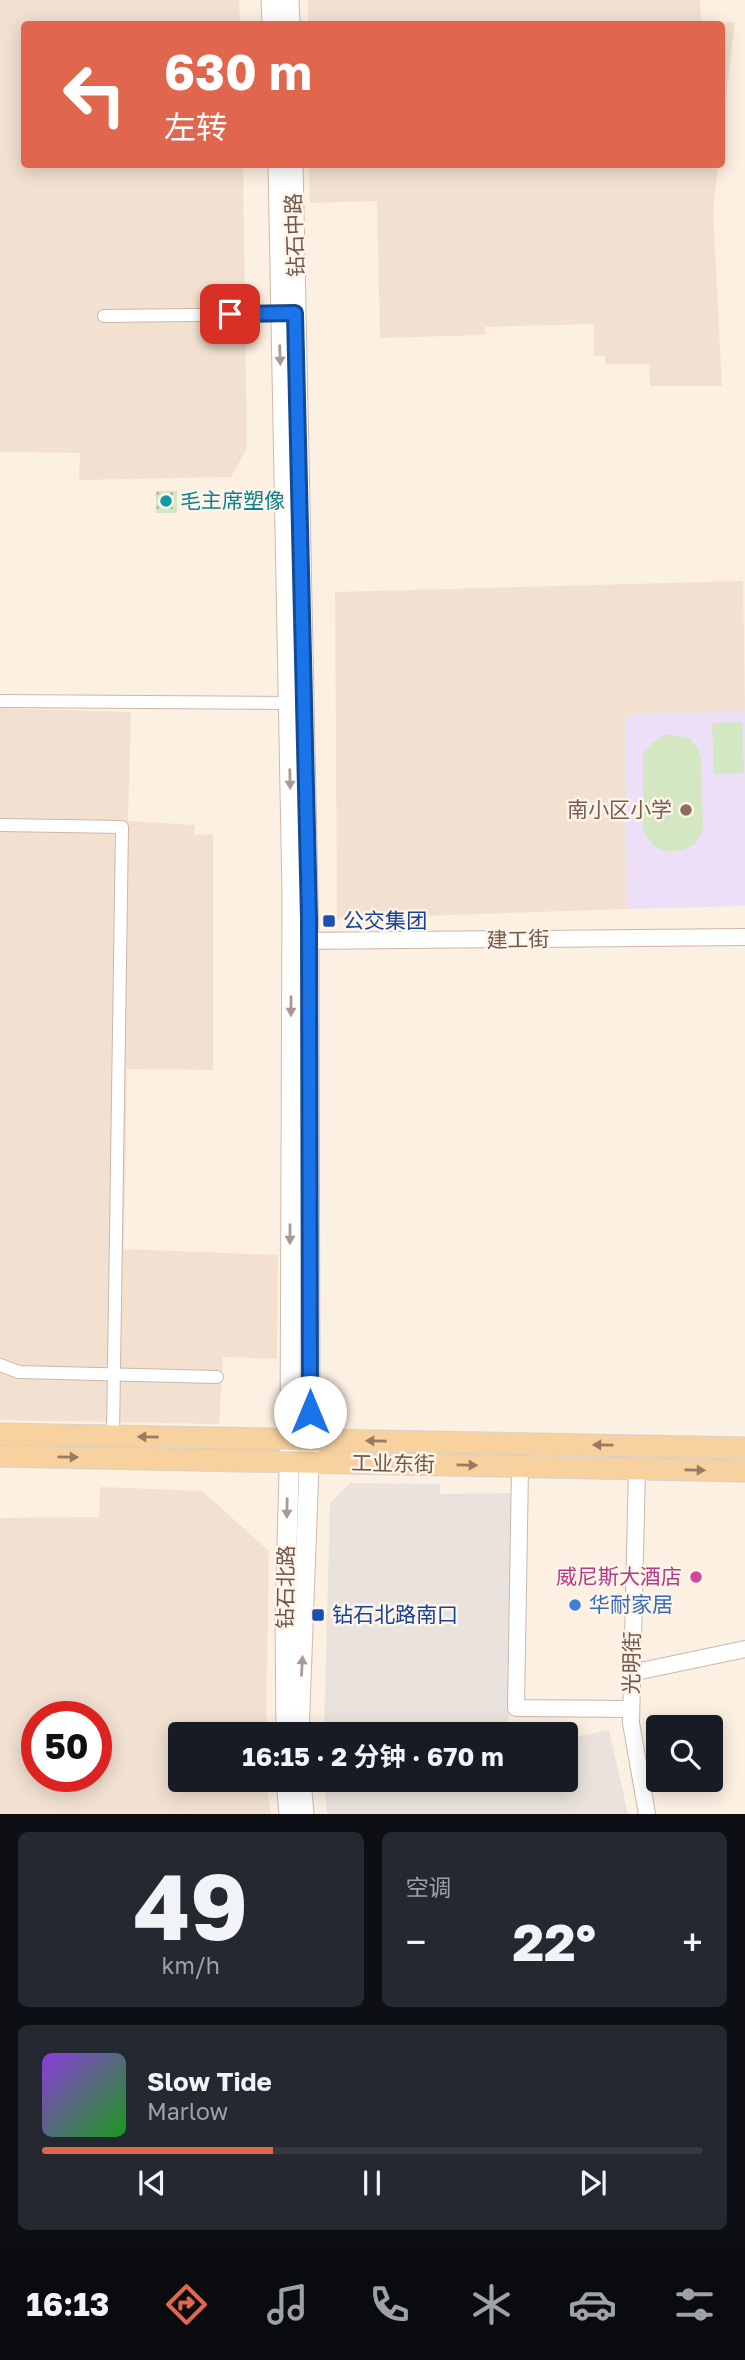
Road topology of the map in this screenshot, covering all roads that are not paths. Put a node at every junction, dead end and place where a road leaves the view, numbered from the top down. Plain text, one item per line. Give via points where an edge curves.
1 (271, 0) edge
2 (289, 0) edge
3 (272, 21) edge
4 (289, 21) edge
5 (278, 168) edge
6 (293, 168) edge
7 (288, 313) junction
8 (104, 316) dead end
9 (0, 701) edge
10 (296, 703) junction
11 (0, 825) edge
12 (745, 937) edge
13 (300, 941) junction
14 (0, 1365) edge
15 (114, 1374) junction
16 (217, 1377) dead end
17 (0, 1434) edge
18 (113, 1436) junction
19 (300, 1440) junction
20 (745, 1448) edge
21 (0, 1456) edge
22 (299, 1462) junction
23 (520, 1466) junction
24 (638, 1469) junction
25 (745, 1471) edge
26 (745, 1649) edge
27 (631, 1673) junction
28 (631, 1709) junction
29 (286, 1722) edge
30 (299, 1722) edge
31 (287, 1792) edge
32 (303, 1792) edge
33 (289, 1814) edge
34 (304, 1814) edge
35 (647, 1814) edge

1 - 3 main road
2 - 4 main road
5 - 7 main road, 钻石中路
6 - 7 main road, 钻石中路
7 - 8 street
7 - 10 main road, 钻石中路
9 - 10 street
10 - 13 main road, 钻石中路
11 - 15 street via 122,827
12 - 13 street, 建工街
13 - 19 main road, 钻石中路
14 - 15 street via 19,1372
15 - 16 street
15 - 18 street
17 - 18 main road, 工业东街
19 -> 18 main road, 工业东街
20 -> 19 main road, 工业东街
19 - 22 main road, 钻石北路
21 -> 22 main road, 工业东街
22 -> 23 main road, 工业东街
22 -> 29 main road, 钻石北路 via 285,1614
30 -> 22 main road, 钻石北路
23 - 24 main road, 工业东街
23 - 28 street via 516,1708
24 -> 25 main road, 工业东街
24 - 27 street, 光明街
26 - 27 street
27 - 28 street, 光明街
28 - 35 street, 光明街
31 - 33 main road
32 - 34 main road

